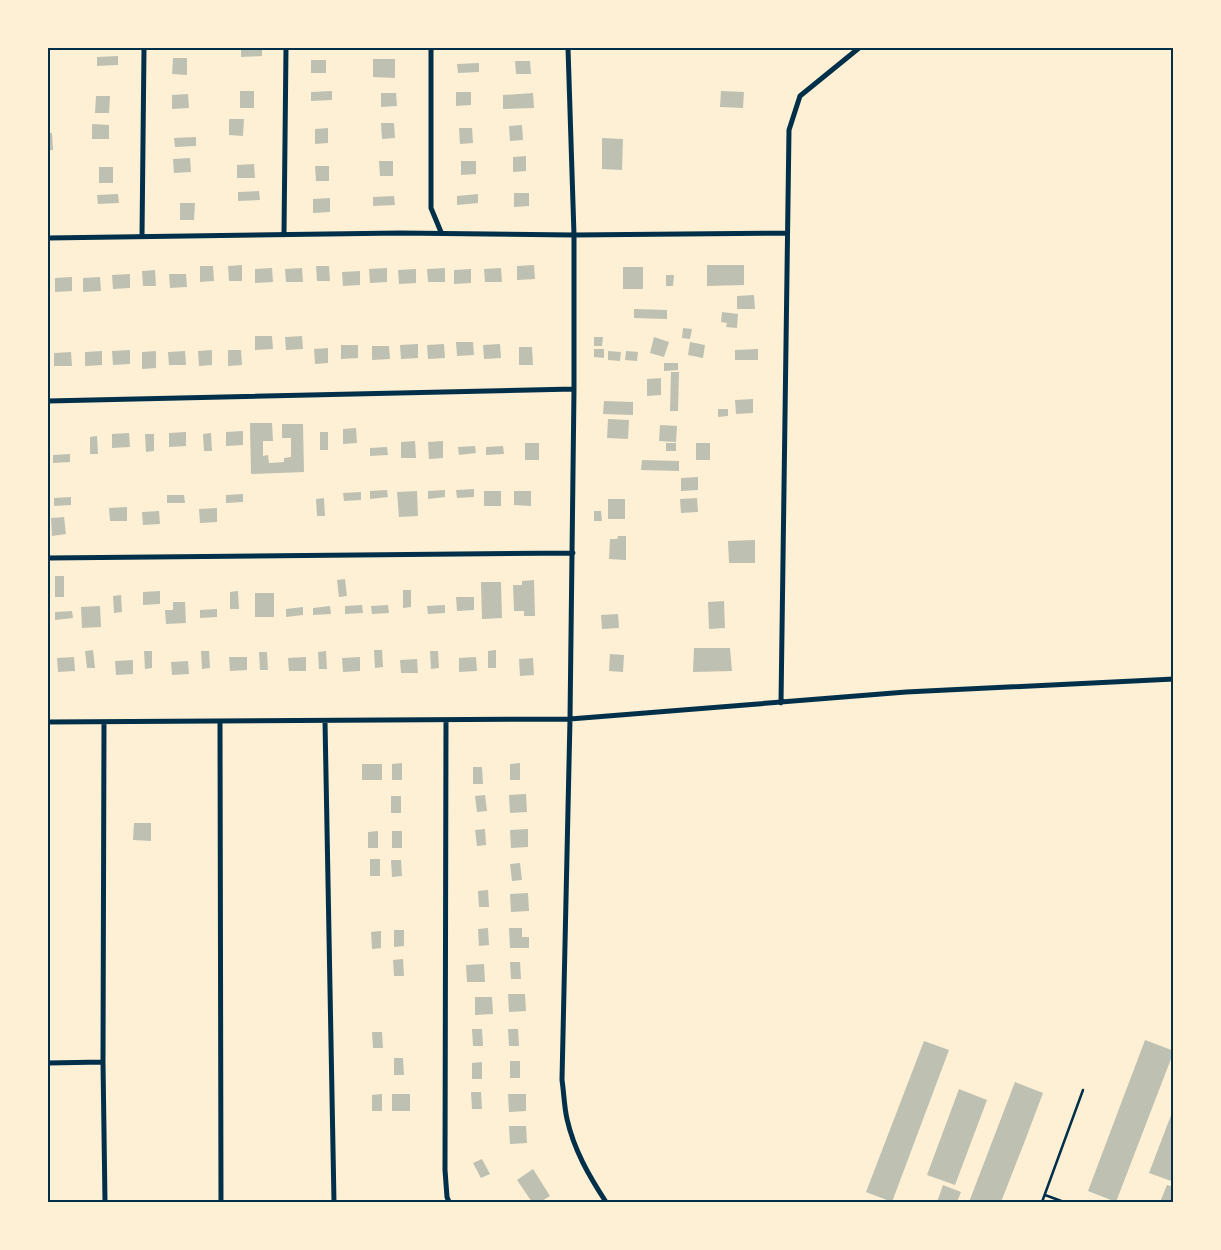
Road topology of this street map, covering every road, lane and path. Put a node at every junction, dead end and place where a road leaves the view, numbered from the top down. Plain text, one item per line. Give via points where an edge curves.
1 (144, 48) edge
2 (286, 48) edge
3 (431, 48) edge
4 (568, 48) edge
5 (859, 48) edge
6 (442, 232) junction
7 (787, 233) junction
8 (284, 234) junction
9 (574, 235) junction
10 (142, 236) junction
11 (48, 238) edge
12 (574, 390) junction
13 (48, 401) edge
14 (573, 553) junction
15 (48, 558) edge
16 (1174, 679) edge
17 (781, 703) junction
18 (570, 719) junction
19 (446, 720) junction
20 (220, 721) junction
21 (325, 721) junction
22 (48, 722) edge
23 (104, 722) junction
24 (103, 1062) junction
25 (48, 1063) edge
26 (1083, 1090) dead end
27 (1045, 1195) junction
28 (105, 1202) edge
29 (221, 1202) edge
30 (334, 1202) edge
31 (449, 1202) edge
32 (606, 1202) edge
33 (1042, 1202) edge
34 (1064, 1202) edge

1 - 10 street
2 - 8 street
3 - 6 street via 431,208
4 - 9 street
5 - 7 street via 800,96 789,130
6 - 8 street
6 - 9 street
7 - 9 street
7 - 17 street
8 - 10 street
9 - 12 street
10 - 11 street
12 - 13 street
12 - 14 street
14 - 15 street
14 - 18 street
16 - 17 street via 906,692
17 - 18 street
18 - 19 street
18 - 32 street via 562,1080 566,1118 576,1149 586,1172
19 - 21 street
19 - 31 street via 445,1170
20 - 21 street
20 - 23 street
20 - 29 street
21 - 30 street
22 - 23 street
23 - 24 street
24 - 25 street
24 - 28 street
26 - 27 path
27 - 33 path
27 - 34 path

